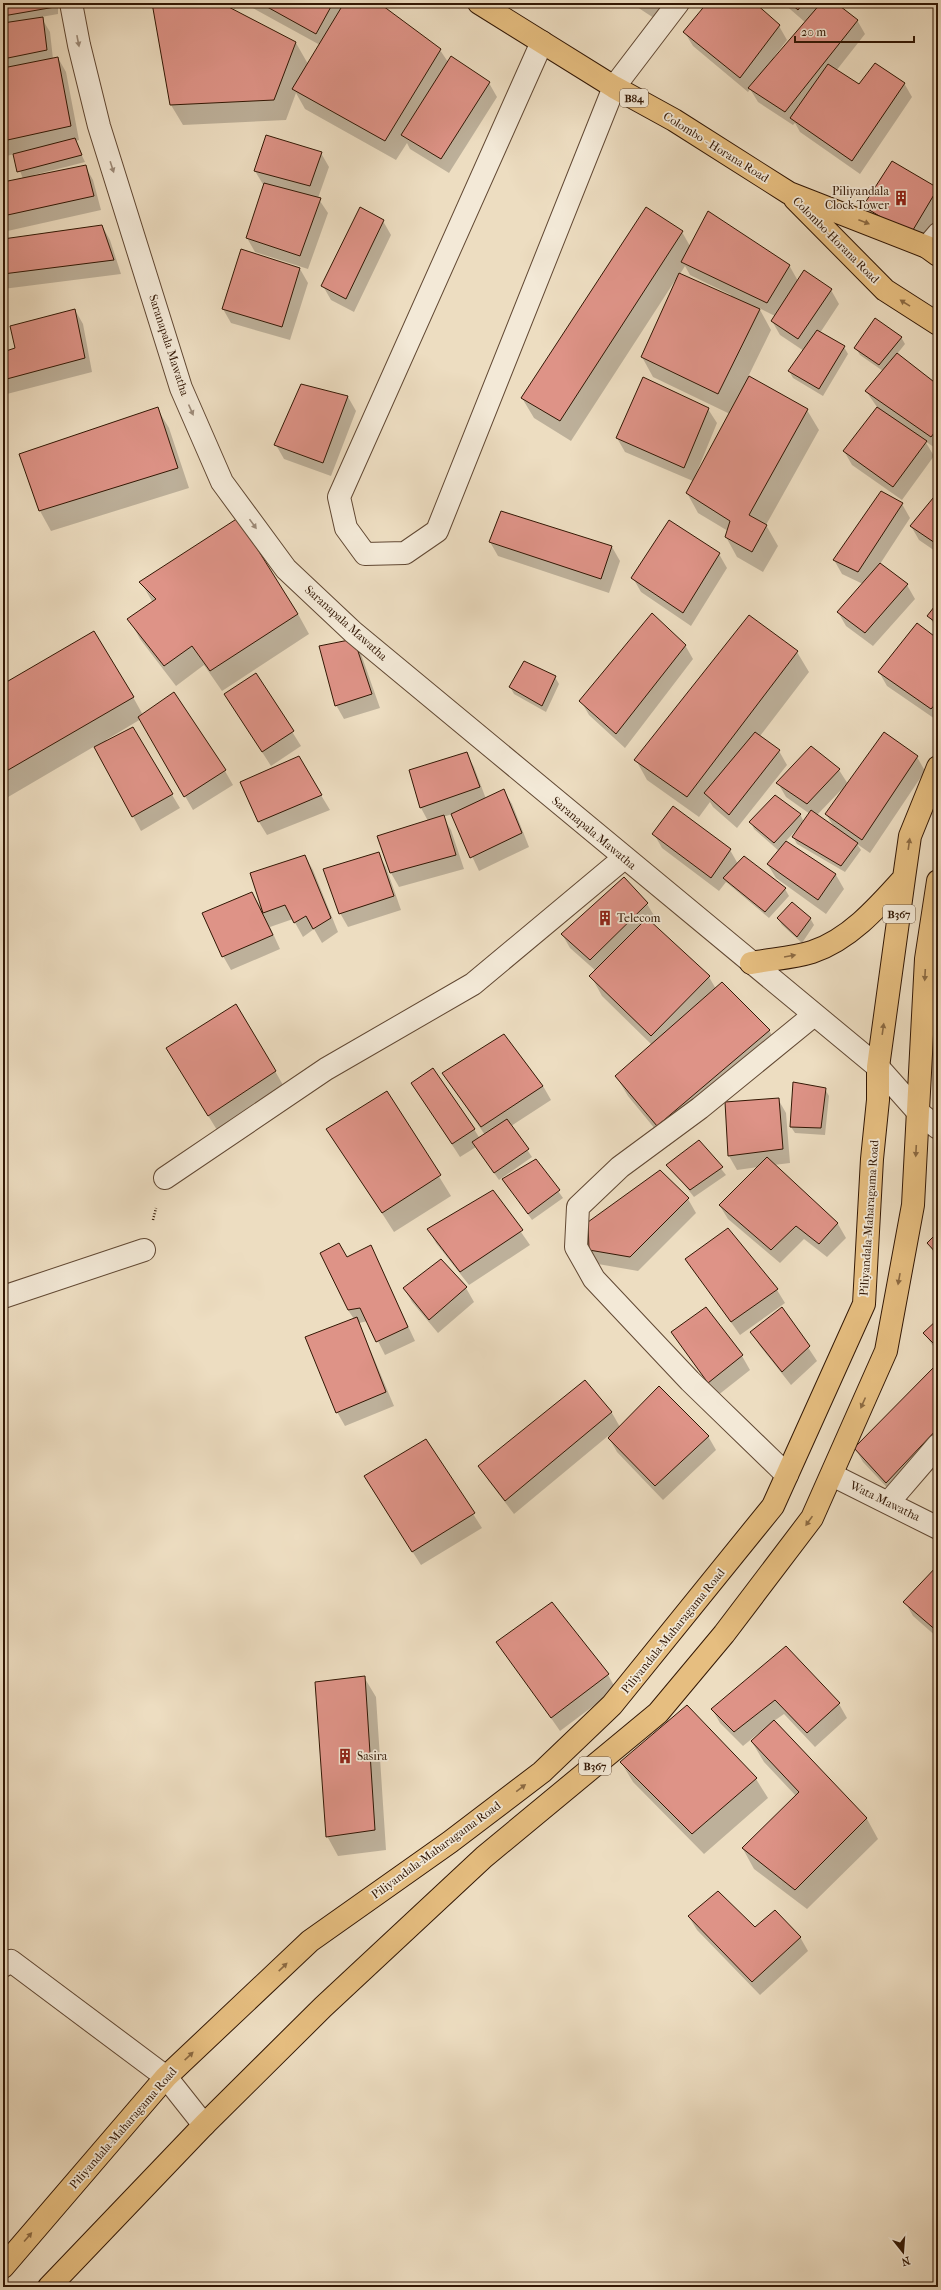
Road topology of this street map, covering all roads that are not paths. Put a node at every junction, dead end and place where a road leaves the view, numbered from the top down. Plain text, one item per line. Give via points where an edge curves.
1 (72, 3) edge
2 (479, 3) edge
3 (678, 3) edge
4 (542, 42) junction
5 (614, 87) junction
6 (789, 193) junction
7 (934, 245) edge
8 (938, 324) edge
9 (938, 767) edge
10 (624, 858) junction
11 (904, 878) junction
12 (938, 881) edge
13 (751, 963) junction
14 (814, 1015) junction
15 (878, 1067) junction
16 (918, 1112) junction
17 (938, 1128) edge
18 (165, 1178) road end
19 (144, 1250) road end
20 (3, 1297) edge
21 (938, 1445) edge
22 (787, 1475) junction
23 (832, 1475) junction
24 (888, 1503) junction
25 (938, 1528) edge
26 (6, 1961) edge
27 (166, 2077) junction
28 (204, 2125) junction
29 (3, 2267) edge
30 (49, 2287) edge

1 -> 10 street, Saranapala Mawatha via 78,45 101,134 182,388 222,482 286,569 353,632
2 - 4 main road, Colombo - Horana Road / B84
3 - 5 street
4 - 5 main road, Colombo - Horana Road / B84
4 - 5 street via 339,497 346,528 364,554 405,553 438,531
5 - 6 main road, Colombo - Horana Road / B84 via 674,120
6 -> 7 main road, Colombo-Horana Road / B84
8 -> 6 main road, Colombo-Horana Road / B84 via 885,290
11 -> 9 main road, Piliyandala-Maharagama Road / B367 via 910,836
10 - 13 street, Saranapala Mawatha
10 - 18 street via 473,984 326,1069
13 -> 11 main road via 812,952 846,934 876,908
15 -> 11 main road, Piliyandala-Maharagama Road / B367
12 -> 16 main road, B367 via 926,959
13 - 14 street, Saranapala Mawatha
14 - 15 street, Saranapala Mawatha
14 - 22 street via 700,1108 620,1167 578,1207 577,1215 576,1247 594,1279 690,1381
15 - 16 street, Saranapala Mawatha
15 - 22 main road, Piliyandala-Maharagama Road / B367 via 864,1304
16 - 17 street, Saranapala Mawatha
16 -> 23 main road, B367 via 913,1205 886,1351
19 - 20 street
21 - 24 street
27 -> 22 main road, Piliyandala-Maharagama Road / B367 via 310,1941 450,1842 542,1772 612,1705 774,1506
23 - 24 street, Wata Mawatha
23 -> 28 main road, B367 via 812,1518 724,1634 658,1713 484,1856 323,2007
24 - 25 street, Wata Mawatha
26 - 27 street
27 - 28 street
29 -> 27 main road, Piliyandala-Maharagama Road / B367
28 - 30 main road, B367

